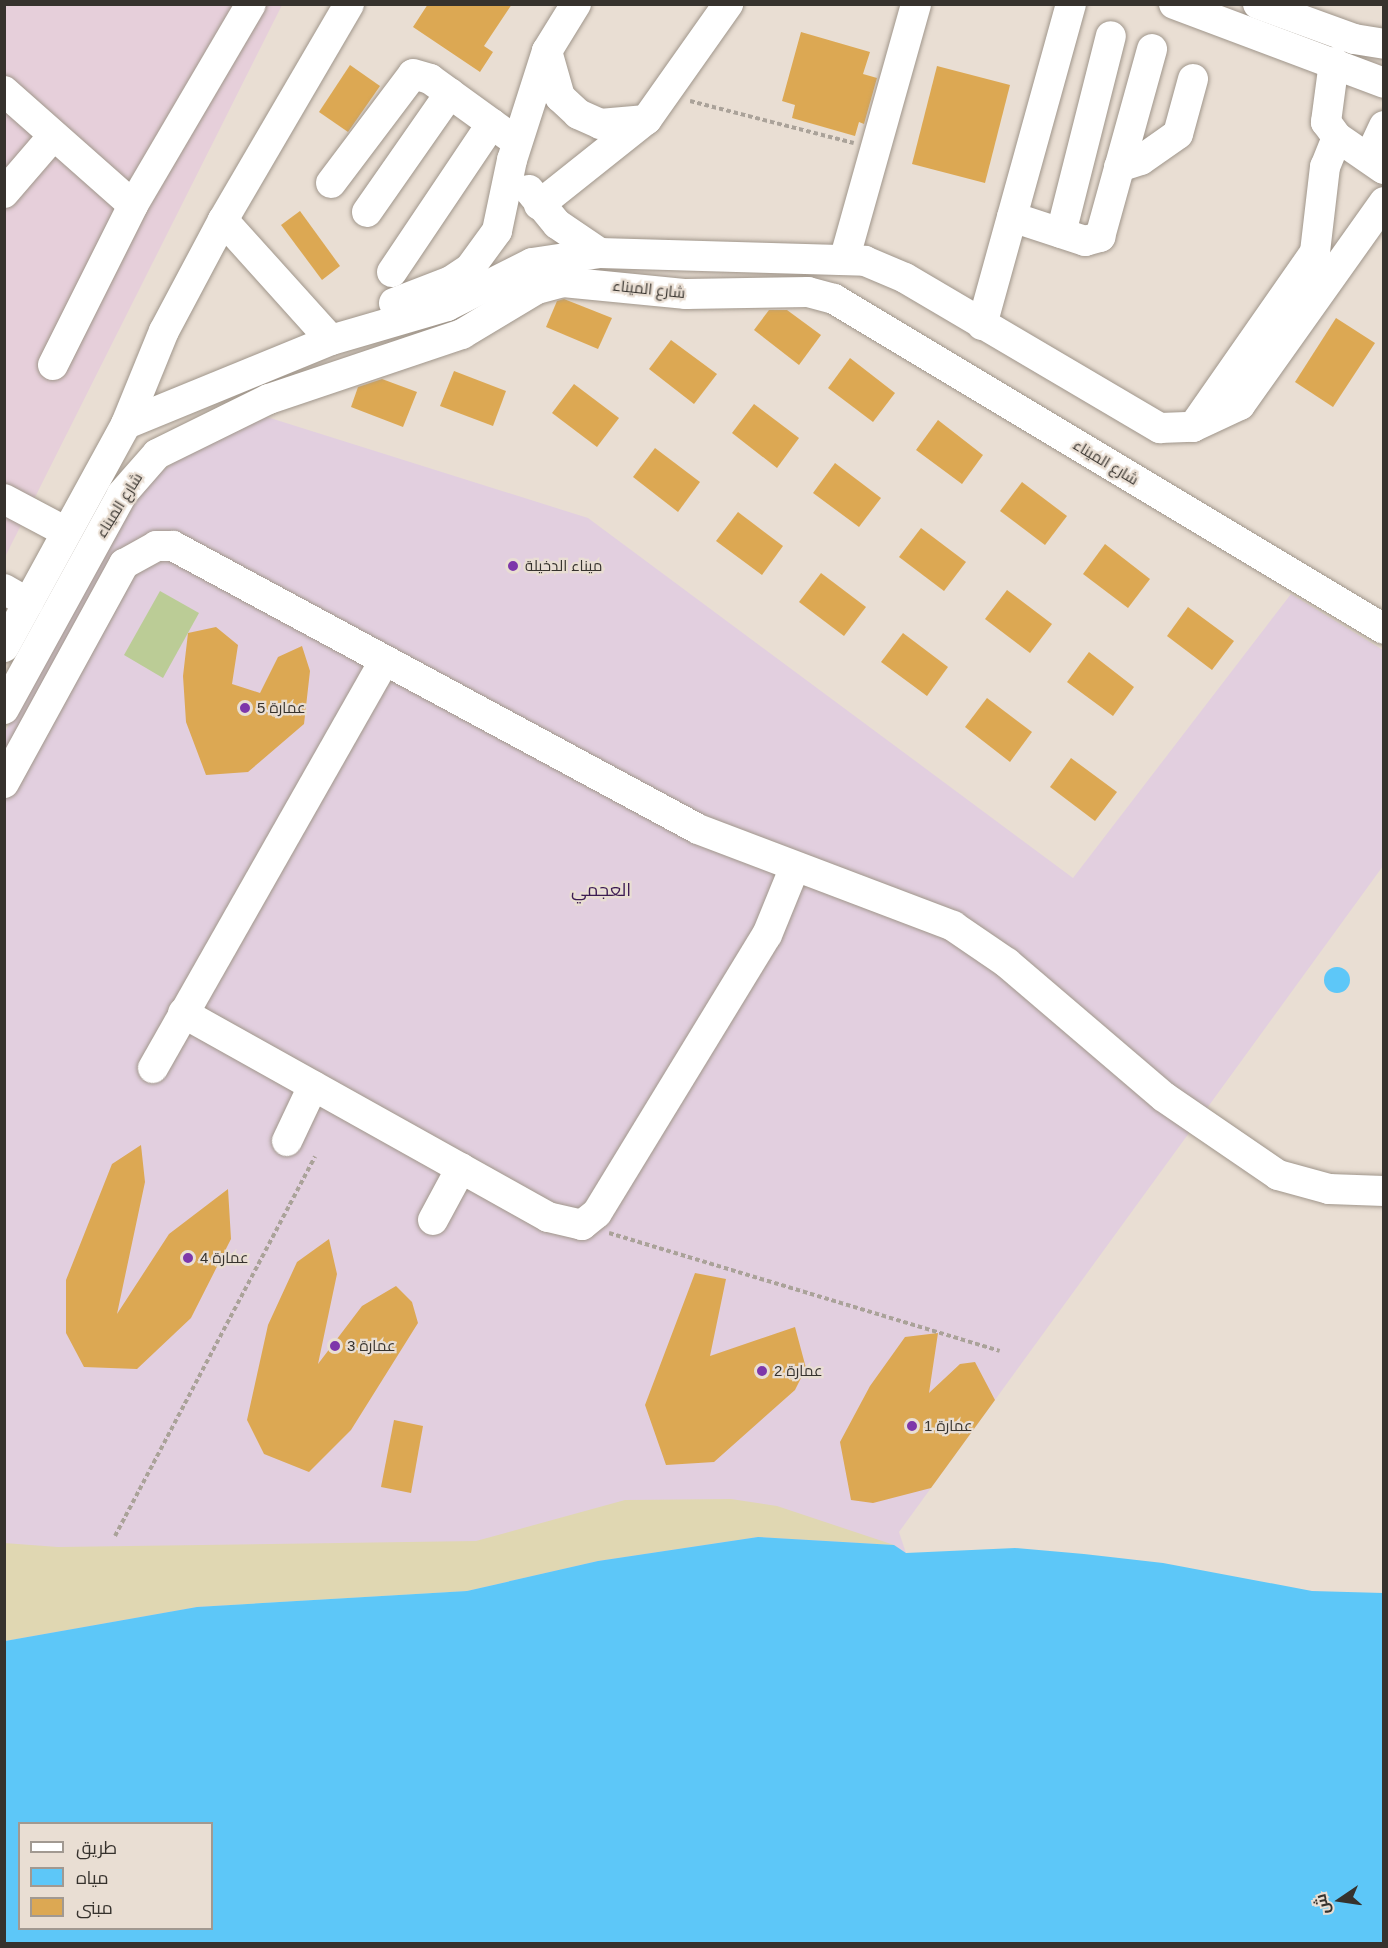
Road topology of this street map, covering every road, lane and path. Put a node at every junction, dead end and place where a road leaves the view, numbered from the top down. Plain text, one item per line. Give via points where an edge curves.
1 (251, 4) edge
2 (349, 4) edge
3 (576, 4) edge
4 (916, 4) edge
5 (1071, 4) edge
6 (1174, 4) edge
7 (1258, 4) edge
8 (726, 8) edge
9 (1111, 36) dead end
10 (1383, 44) edge
11 (1152, 49) dead end
12 (547, 51) junction
13 (1334, 62) junction
14 (1193, 79) dead end
15 (1383, 82) edge
16 (4, 90) edge
17 (450, 93) junction
18 (666, 95) junction
19 (647, 119) junction
20 (492, 123) junction
21 (1383, 126) edge
22 (53, 136) junction
23 (1337, 137) junction
24 (875, 148) junction
25 (514, 151) junction
26 (1119, 167) junction
27 (1383, 169) edge
28 (331, 183) dead end
29 (4, 193) edge
30 (1383, 202) edge
31 (133, 205) junction
32 (539, 205) junction
33 (367, 212) dead end
34 (1012, 217) junction
35 (223, 220) junction
36 (1061, 233) junction
37 (600, 253) junction
38 (845, 257) junction
39 (1327, 260) junction
40 (392, 272) dead end
41 (982, 325) junction
42 (326, 334) junction
43 (53, 365) dead end
44 (126, 424) junction
45 (4, 499) edge
46 (66, 532) junction
47 (16, 596) edge
48 (1383, 629) edge
49 (4, 647) edge
50 (384, 661) junction
51 (4, 709) edge
52 (4, 783) edge
53 (794, 869) junction
54 (183, 1013) junction
55 (153, 1068) dead end
56 (313, 1086) junction
57 (287, 1141) dead end
58 (315, 1156) dead end
59 (461, 1168) junction
60 (1383, 1191) edge
61 (433, 1220) dead end
62 (582, 1225) junction
63 (1000, 1351) dead end
64 (116, 1536) dead end

1 - 31 street
2 - 35 street
3 - 12 street
4 - 24 street
5 - 34 street
6 - 13 street
7 - 10 street via 1354,39
8 - 18 street
9 - 36 street
11 - 26 street
12 - 19 street via 560,97 578,114 616,125
12 - 25 street
13 - 15 street
13 - 23 street via 1325,112
14 - 26 street via 1178,134 1141,160
16 - 22 street
17 - 20 street
17 - 28 street via 422,74 405,78
17 - 33 street
18 - 19 street
18 - 24 path
19 - 32 street
20 - 25 street
20 - 40 street
21 - 27 street via 1373,150
22 - 29 street
22 - 31 street
23 - 27 street
23 - 39 street via 1325,167
24 - 38 street
25 - 32 street
25 - 42 street via 497,231 470,268 430,290
26 - 36 street via 1100,237 1091,242
30 - 39 street
31 - 43 street
32 - 37 street
34 - 36 street
34 - 41 street
35 - 42 street
35 - 44 street via 164,331
37 - 38 street
37 - 42 street via 532,263 447,306
38 - 41 street via 886,268
39 - 41 street via 1193,427 1160,428
42 - 44 street
44 - 46 street
45 - 46 street
46 - 47 street
47 - 49 street
48 - 51 street, شارع الميناء via 834,299 808,292 686,294 563,282 537,289 462,333 269,399 157,454 122,494
50 - 52 street via 174,546 156,546 124,564
50 - 53 street via 698,829
50 - 54 street
53 - 60 street via 922,912 975,939 1200,1123 1255,1161 1300,1184
53 - 62 street via 767,935 597,1213
54 - 55 street
54 - 56 street
56 - 57 street
56 - 59 street
58 - 64 path
59 - 61 street
59 - 62 street via 548,1217
62 - 63 path

